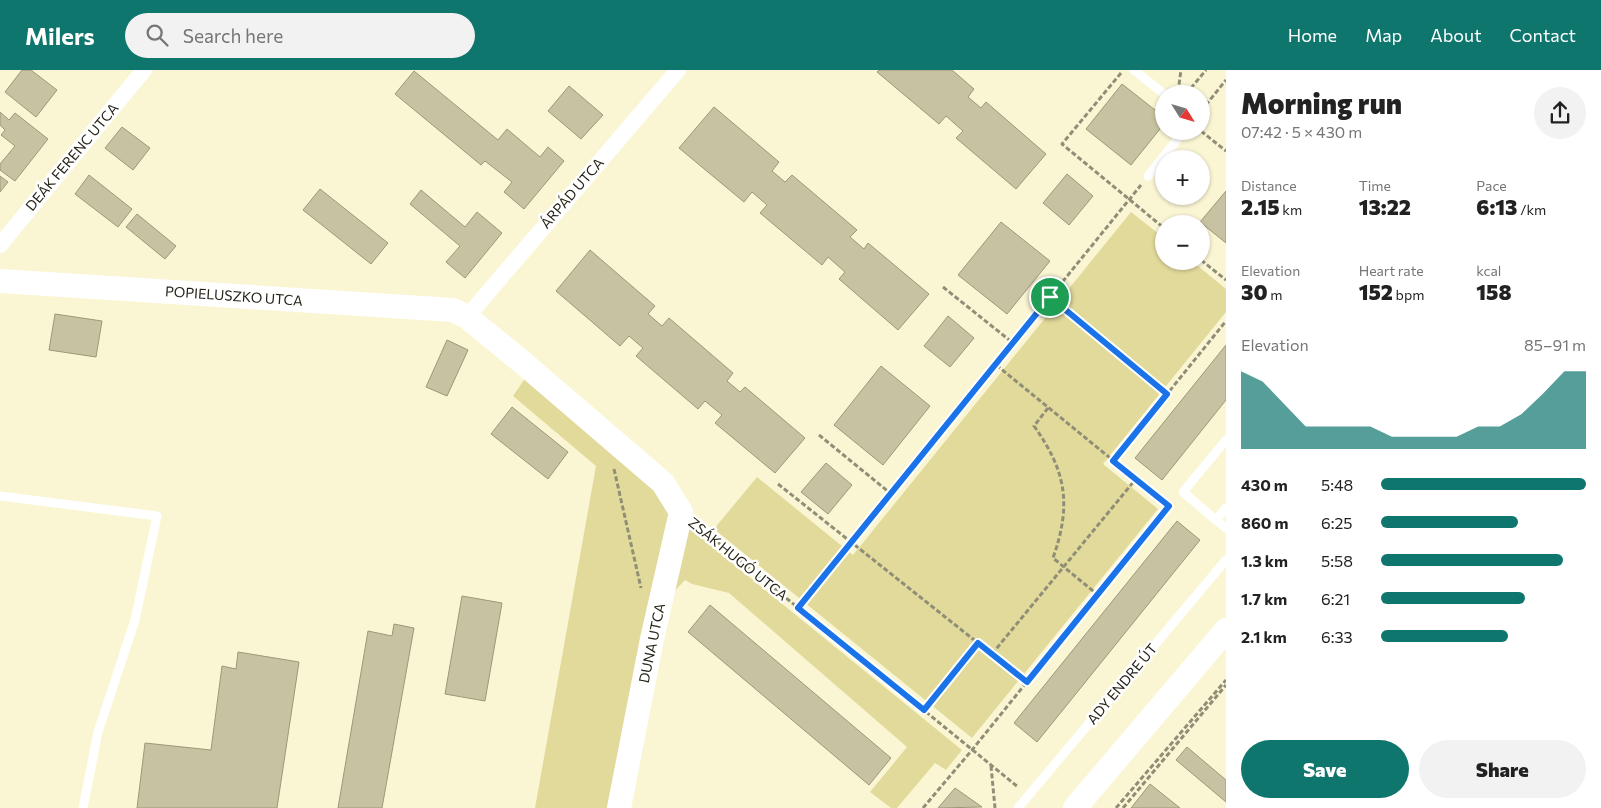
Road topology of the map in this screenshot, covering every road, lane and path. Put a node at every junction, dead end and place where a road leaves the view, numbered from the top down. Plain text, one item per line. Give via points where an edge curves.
1 (144, 70) edge
2 (678, 70) edge
3 (1124, 70) edge
4 (1134, 70) edge
5 (1181, 70) edge
6 (1206, 70) edge
7 (1226, 80) edge
8 (1179, 85) edge
9 (1194, 85) edge
10 (1155, 87) edge
11 (1210, 99) edge
12 (1210, 139) edge
13 (1177, 140) edge
14 (1226, 152) edge
15 (1148, 176) dead end
16 (1129, 200) junction
17 (1155, 221) edge
18 (0, 245) edge
19 (1210, 267) edge
20 (1226, 280) edge
21 (0, 281) edge
22 (943, 287) dead end
23 (1050, 297) junction
24 (467, 317) junction
25 (1226, 321) edge
26 (1013, 343) junction
27 (996, 364) junction
28 (1167, 394) junction
29 (1048, 408) junction
30 (606, 434) junction
31 (819, 435) dead end
32 (1226, 440) edge
33 (1113, 461) junction
34 (1135, 480) junction
35 (778, 484) dead end
36 (890, 493) junction
37 (0, 496) edge
38 (1226, 508) edge
39 (681, 512) junction
40 (1216, 520) junction
41 (1226, 528) edge
42 (851, 542) junction
43 (1226, 560) edge
44 (1064, 566) junction
45 (641, 590) dead end
46 (1098, 595) junction
47 (798, 608) junction
48 (1226, 630) edge
49 (978, 643) junction
50 (992, 654) junction
51 (1226, 680) edge
52 (1027, 682) junction
53 (1226, 685) edge
54 (924, 710) junction
55 (972, 750) junction
56 (991, 765) junction
57 (1028, 796) junction
58 (83, 808) edge
59 (619, 808) edge
60 (923, 808) edge
61 (995, 808) edge
62 (1018, 808) edge
63 (1075, 808) edge
64 (1116, 808) edge
65 (1123, 808) edge

1 - 18 street, DEÁK FERENC UTCA
2 - 24 street, ÁRPÁD UTCA
3 - 16 path via 1062,144
4 - 10 lane
5 - 8 path
6 - 9 path
7 - 11 path
12 - 14 path
13 - 15 lane
16 - 17 path
16 - 23 path
19 - 20 path
21 - 24 street, POPIELUSZKO UTCA via 453,310
22 - 26 path
23 - 26 path
23 - 28 path
24 - 30 street
25 - 28 path
26 - 27 path
27 - 29 path
27 - 36 path
28 - 33 path
29 - 33 path
29 - 44 path via 1034,426 1058,466 1064,506 1053,558
30 - 39 street via 663,483
30 - 45 path
31 - 36 path
32 - 40 lane via 1183,492
33 - 34 path
34 - 44 path
34 - 46 path via 1169,506
35 - 42 path
36 - 42 path
37 - 58 lane via 157,516 135,620 98,732
38 - 40 lane
39 - 47 path, ZSÁK HUGÓ UTCA
39 - 59 street, DUNA UTCA
40 - 41 lane
42 - 47 path
42 - 49 path
43 - 57 lane, ADY ENDRE ÚT
44 - 46 path
44 - 50 path
46 - 52 path
47 - 54 path, ZSÁK HUGÓ UTCA
48 - 63 street
49 - 50 path
49 - 54 path
50 - 52 path
51 - 64 path
52 - 55 path
53 - 65 path
54 - 55 path, ZSÁK HUGÓ UTCA
55 - 56 path, ZSÁK HUGÓ UTCA
55 - 60 path
56 - 57 path, ZSÁK HUGÓ UTCA
56 - 61 path
57 - 62 lane, ADY ENDRE ÚT

